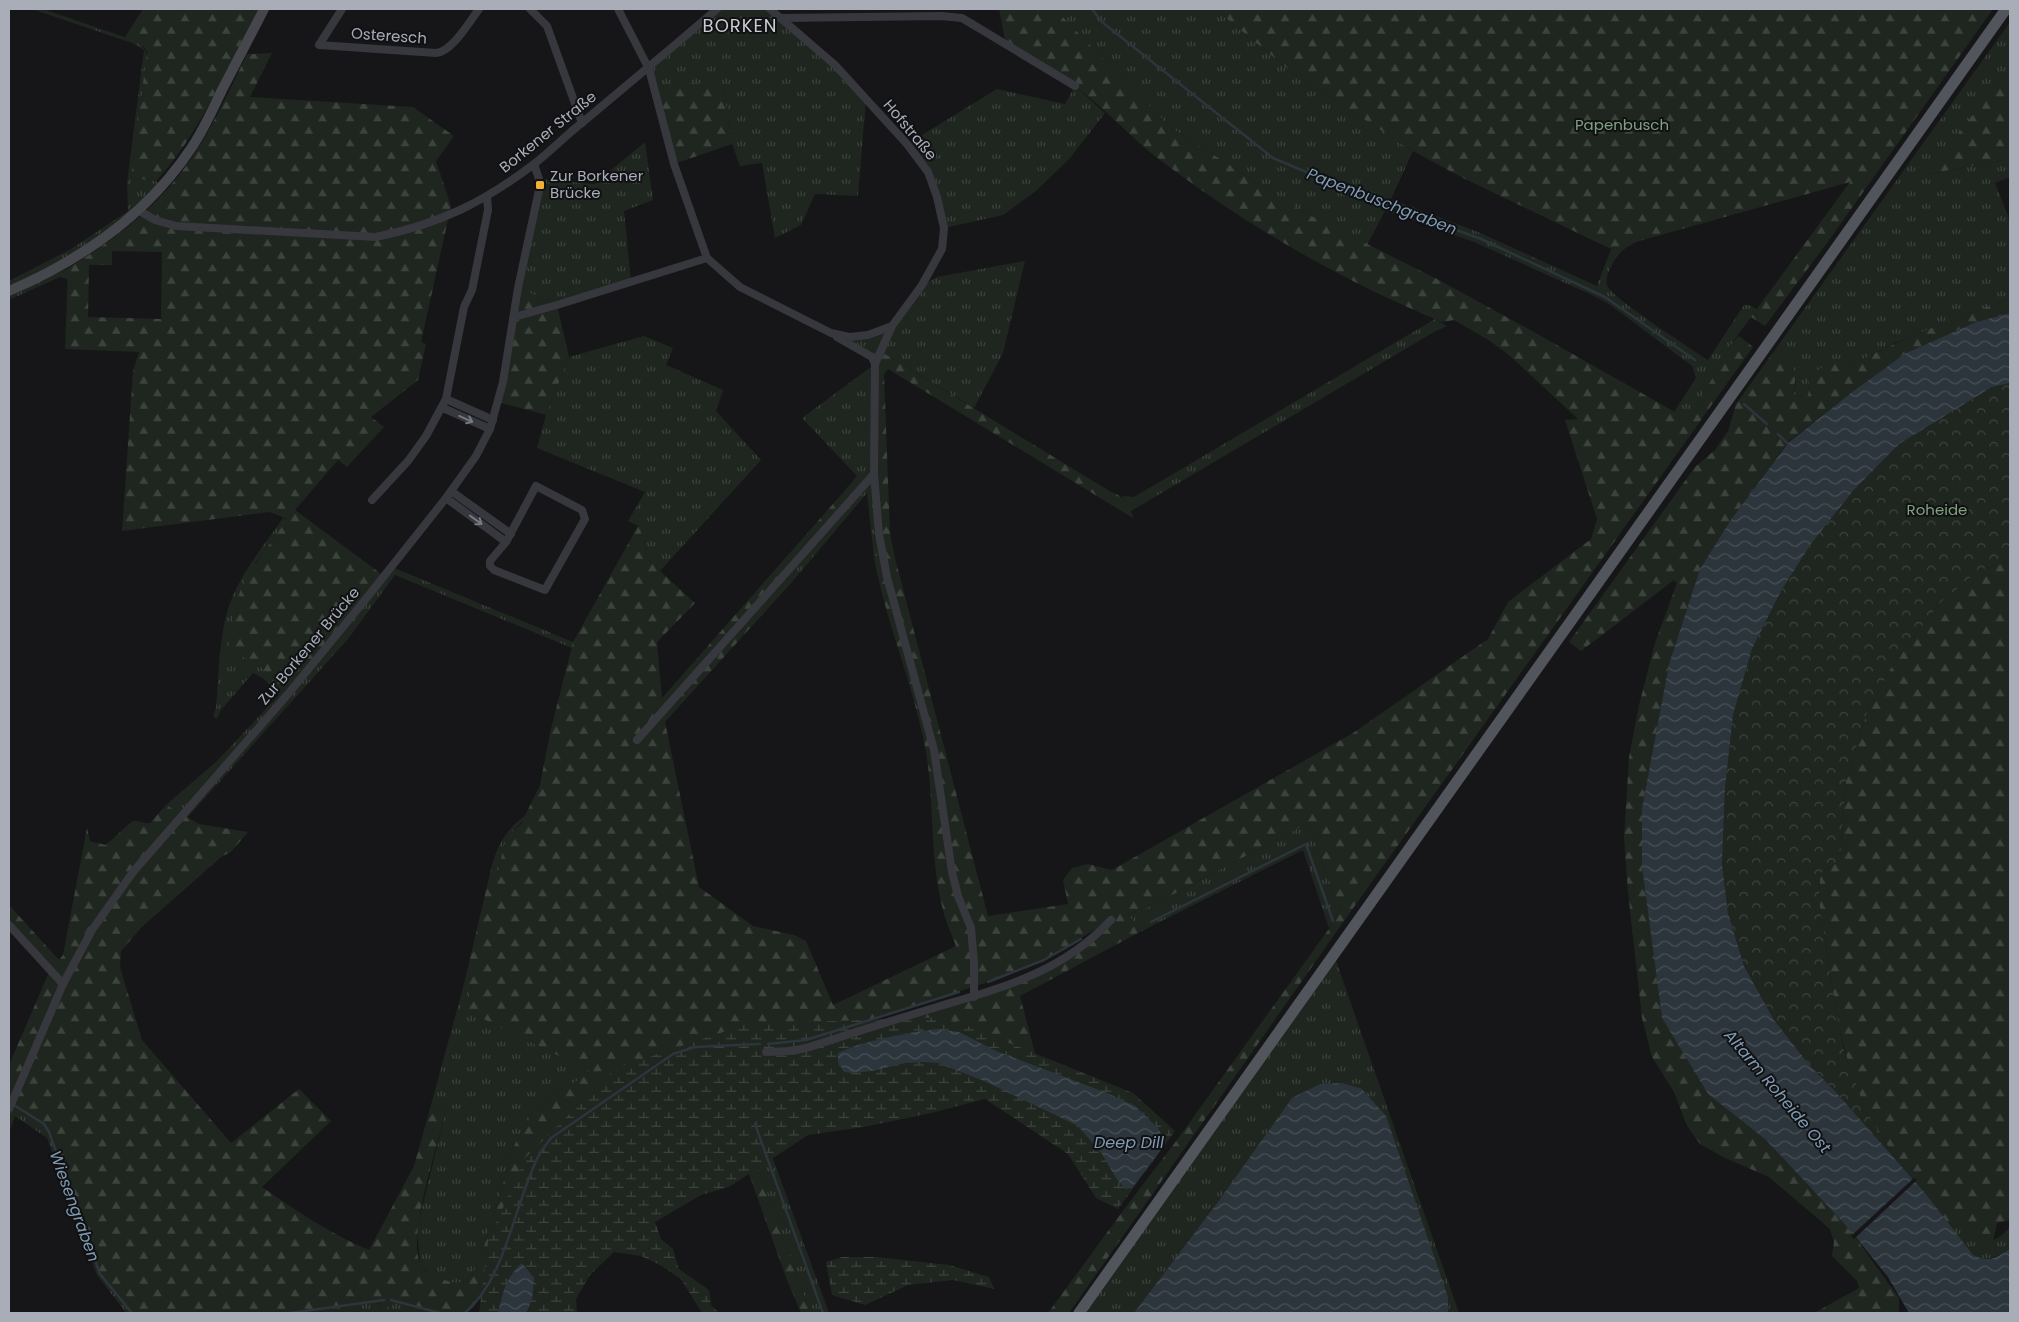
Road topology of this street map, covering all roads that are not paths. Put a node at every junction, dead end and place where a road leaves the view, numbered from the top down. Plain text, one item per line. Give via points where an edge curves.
1 (264, 9) edge
2 (342, 9) edge
3 (479, 9) edge
4 (530, 9) edge
5 (618, 9) edge
6 (717, 9) edge
7 (770, 9) edge
8 (2006, 9) edge
9 (940, 12) edge
10 (816, 13) edge
11 (781, 18) junction
12 (649, 69) junction
13 (1075, 86) dead end
14 (582, 123) junction
15 (534, 164) junction
16 (487, 196) junction
17 (138, 210) junction
18 (707, 258) junction
19 (9, 291) edge
20 (514, 317) junction
21 (892, 326) junction
22 (831, 333) junction
23 (875, 364) junction
24 (446, 399) junction
25 (443, 408) junction
26 (494, 420) junction
27 (490, 429) junction
28 (874, 474) junction
29 (451, 491) junction
30 (446, 498) junction
31 (372, 500) dead end
32 (511, 534) junction
33 (506, 542) junction
34 (637, 740) dead end
35 (1111, 920) dead end
36 (9, 925) edge
37 (64, 984) junction
38 (974, 997) junction
39 (766, 1052) dead end
40 (9, 1109) edge
41 (1079, 1313) edge

1 - 17 street via 192,147
2 - 3 street, Osteresch via 319,45 436,53 443,53 450,47
4 - 14 street via 547,26
5 - 12 street
6 - 12 street, Borkener Straße
7 - 11 street, Hofstraße
8 - 41 main road
9 - 10 street
9 - 13 street via 962,18
10 - 11 street
11 - 21 street, Hofstraße via 835,65 907,144 928,172 944,228 942,249 922,286
12 - 14 street, Borkener Straße
12 - 18 street via 674,164
14 - 15 street, Borkener Straße
15 - 16 street, Borkener Straße
15 - 20 street, Zur Borkener Brücke via 539,190
16 - 17 street, Borkener Straße via 448,217 376,237 176,226 155,220
16 - 24 street via 488,210 472,290 464,307
17 - 19 street via 69,262
18 - 20 street
18 - 22 street via 740,287
20 - 26 street, Zur Borkener Brücke
21 - 22 street via 868,335 848,337
21 - 23 street, Hofstraße
22 - 23 street via 872,358
23 - 28 street
24 - 25 street
24 - 26 street
25 -> 27 street
25 - 31 street via 408,461
26 - 27 street, Zur Borkener Brücke
27 - 29 street, Zur Borkener Brücke via 476,456
28 - 34 street
28 - 38 street via 879,534 887,577 934,750 952,872 971,928
29 - 30 street, Zur Borkener Brücke
29 - 32 street
30 -> 33 street
30 - 37 street, Zur Borkener Brücke via 294,686 133,872 92,930
32 - 33 street
32 - 33 street via 536,486 585,513 585,519 545,590 490,566 490,561
35 - 38 street via 1096,936 1049,968
36 - 37 street
37 - 40 street, Zur Borkener Brücke
38 - 39 street via 806,1048

